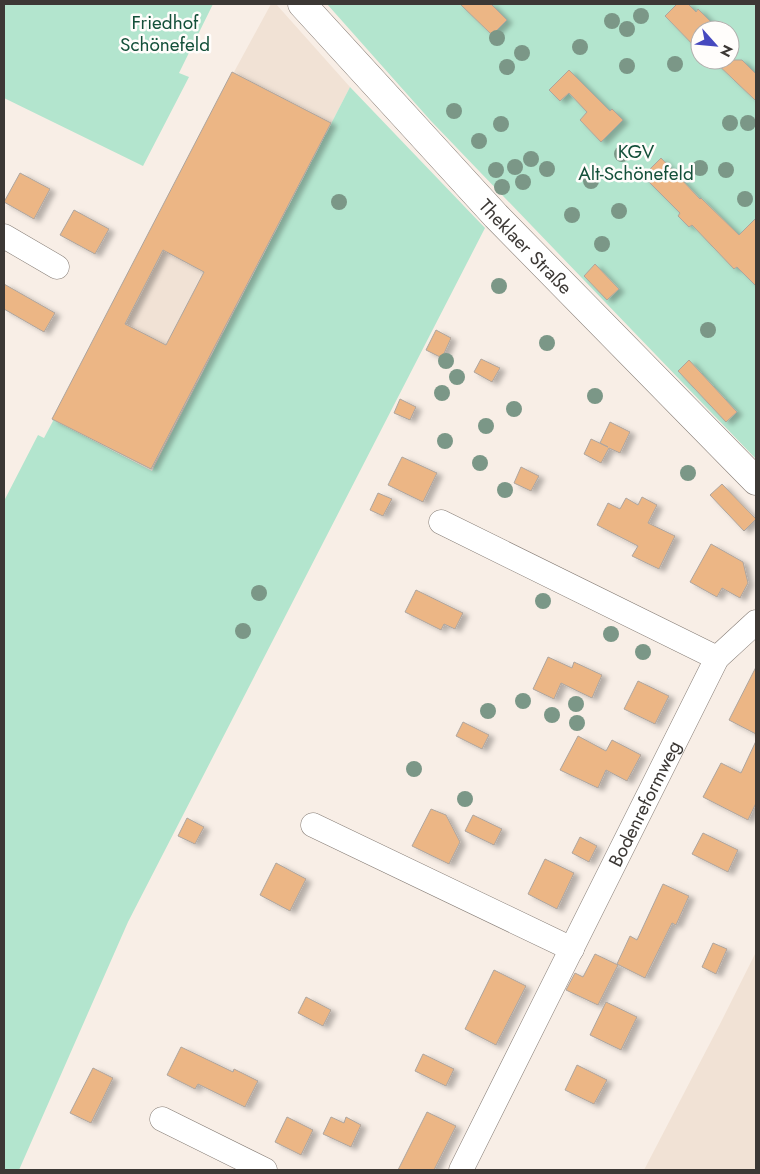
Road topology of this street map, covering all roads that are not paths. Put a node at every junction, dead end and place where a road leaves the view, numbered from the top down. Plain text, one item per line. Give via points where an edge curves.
1 (302, 4) edge
2 (4, 236) edge
3 (57, 267) dead end
4 (756, 481) edge
5 (441, 522) dead end
6 (756, 622) edge
7 (717, 658) junction
8 (313, 825) dead end
9 (572, 949) junction
10 (162, 1119) dead end
11 (265, 1170) edge
12 (461, 1170) edge

1 - 4 main road, Theklaer Straße via 496,216
2 - 3 street
5 - 7 street
6 - 7 street, Bodenreformweg
7 - 9 street, Bodenreformweg
8 - 9 street
9 - 12 street, Bodenreformweg
10 - 11 street

